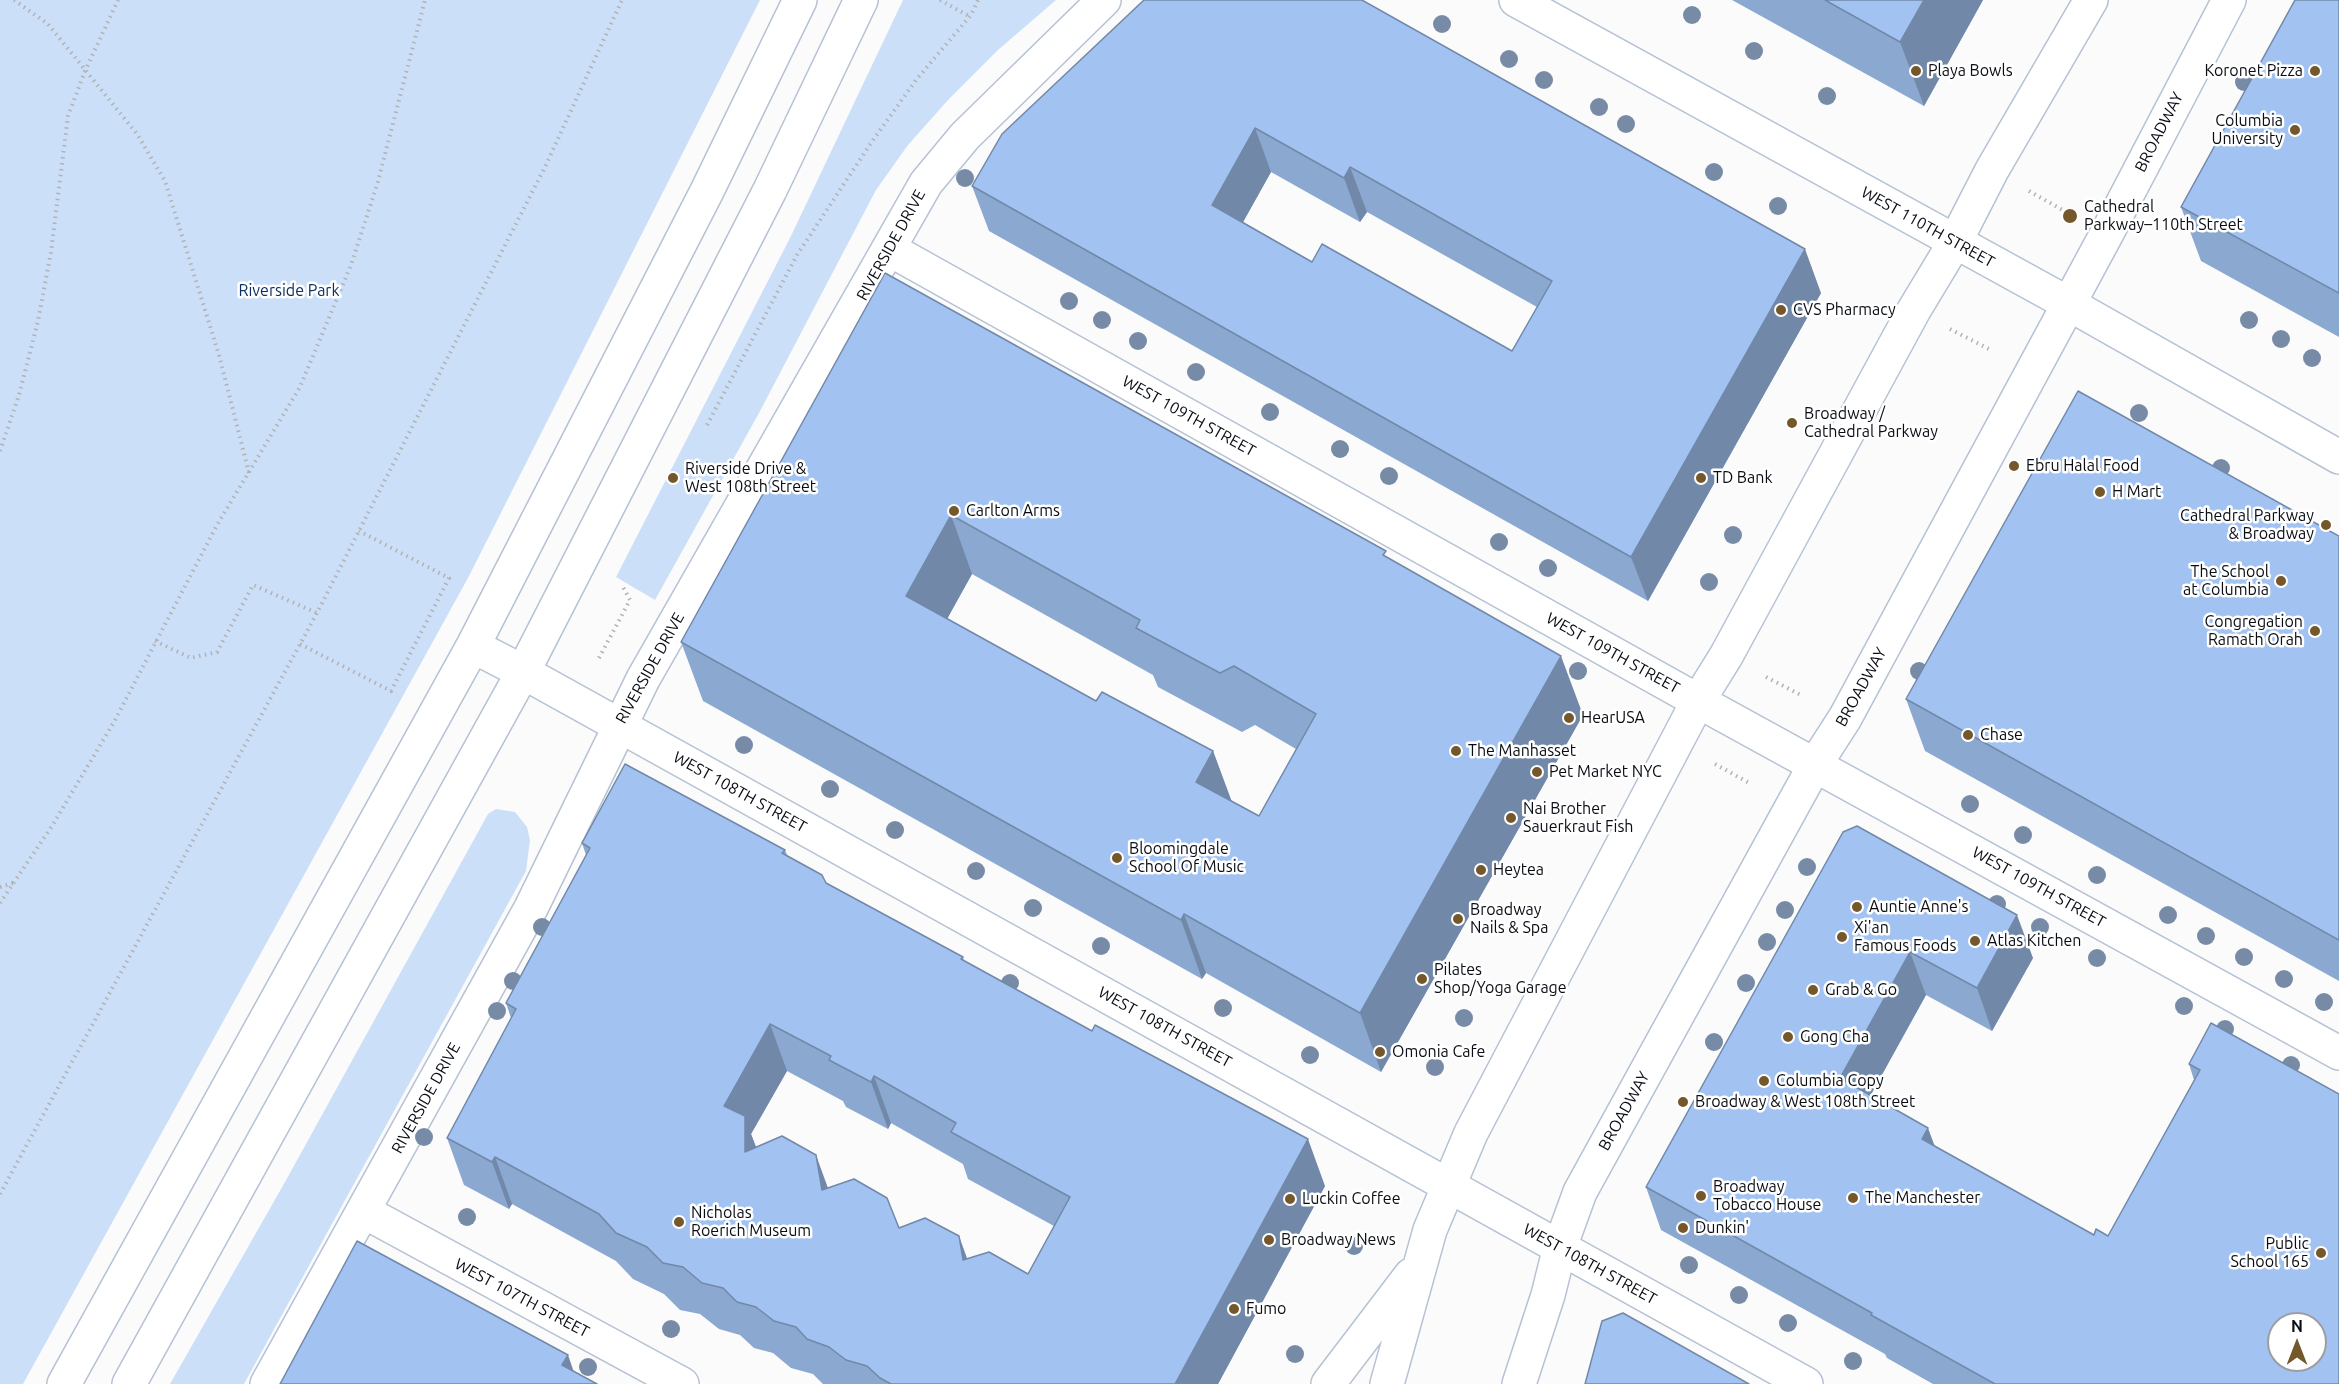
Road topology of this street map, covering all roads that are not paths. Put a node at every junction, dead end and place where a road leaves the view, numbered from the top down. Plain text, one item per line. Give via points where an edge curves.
1 (800, 0) edge
2 (861, 0) edge
3 (1104, 0) edge
4 (1516, 0) edge
5 (2091, 0) edge
6 (2229, 0) edge
7 (1955, 242) junction
8 (889, 249) junction
9 (2069, 304) junction
10 (2339, 457) edge
11 (473, 646) junction
12 (523, 672) junction
13 (1698, 701) junction
14 (619, 724) junction
15 (1816, 763) junction
16 (2339, 1053) edge
17 (1447, 1185) junction
18 (363, 1211) junction
19 (1560, 1247) junction
20 (1422, 1262) junction
21 (64, 1384) edge
22 (129, 1384) edge
23 (267, 1384) edge
24 (682, 1384) edge
25 (1328, 1384) edge
26 (1387, 1384) edge
27 (1519, 1384) edge
28 (1806, 1384) edge

1 - 11 main road
2 - 12 main road via 770,190
3 - 8 main road, RIVERSIDE DRIVE via 966,136 926,183
4 - 7 main road, WEST 110TH STREET
5 - 7 main road via 1992,170
6 - 9 main road, BROADWAY
7 - 9 main road, WEST 110TH STREET
7 - 13 main road
8 - 13 main road, WEST 109TH STREET
8 - 14 main road, RIVERSIDE DRIVE
9 - 10 main road, WEST 110TH STREET
9 - 15 main road, BROADWAY via 1845,718
11 - 12 main road, WEST 108TH STREET
11 - 21 main road
12 - 14 main road, WEST 108TH STREET
12 - 22 main road
13 - 15 main road, WEST 109TH STREET
13 - 17 main road
14 - 17 main road, WEST 108TH STREET
14 - 18 main road, RIVERSIDE DRIVE via 531,908
15 - 16 main road, WEST 109TH STREET
15 - 19 main road, BROADWAY via 1580,1192
17 - 19 main road, WEST 108TH STREET
17 - 20 main road
18 - 23 main road, RIVERSIDE DRIVE
18 - 24 main road, WEST 107TH STREET
19 - 27 main road, BROADWAY
19 - 28 main road, WEST 108TH STREET
20 - 25 main road
20 - 26 main road

